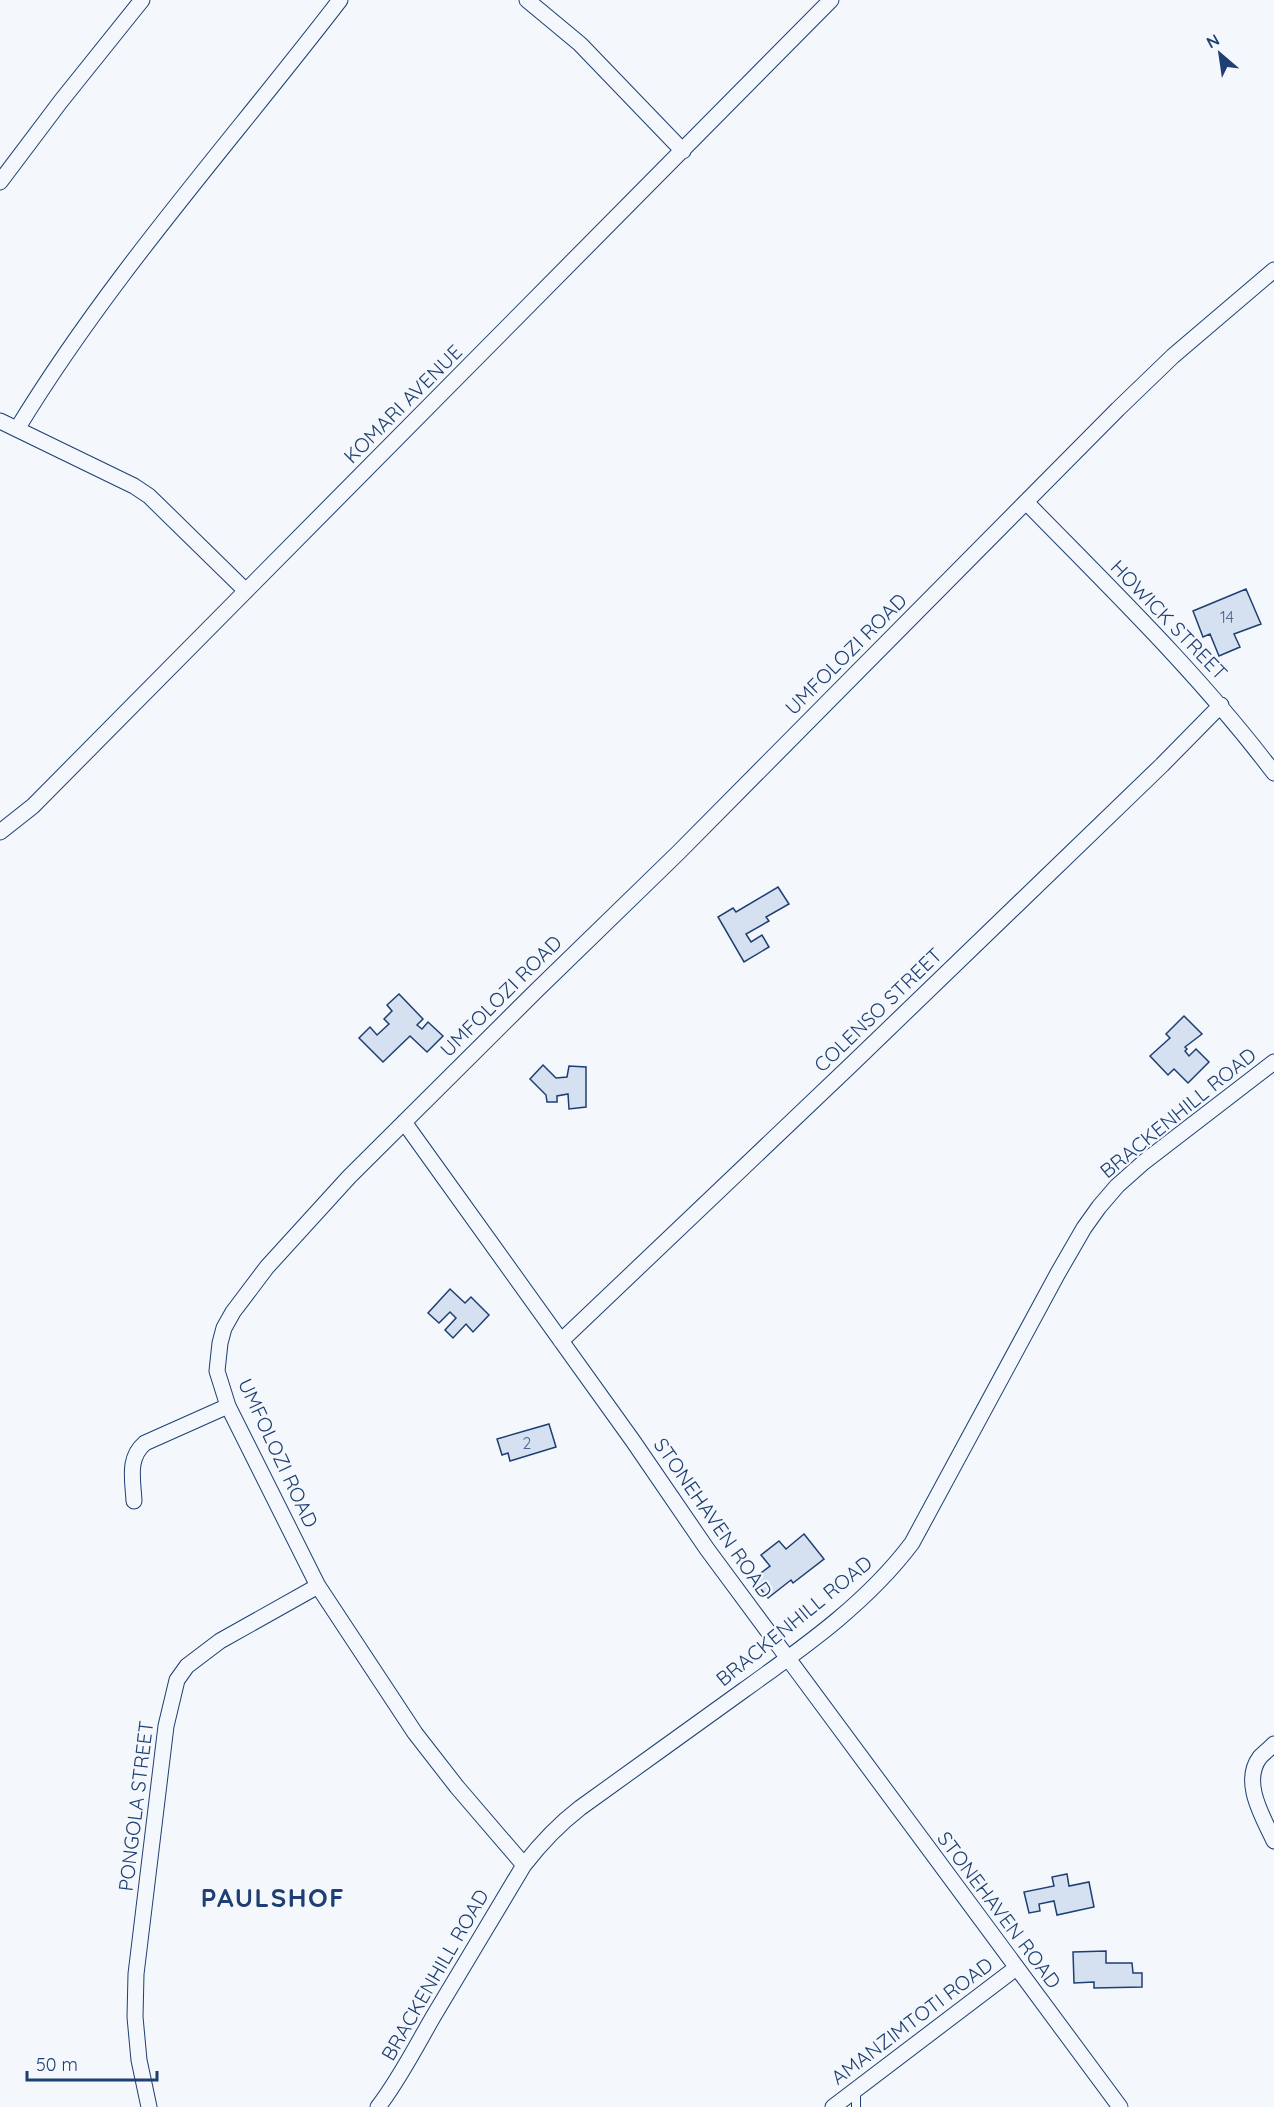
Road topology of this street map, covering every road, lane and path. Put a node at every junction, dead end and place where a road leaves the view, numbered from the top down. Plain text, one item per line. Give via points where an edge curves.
1 (142, 0) edge
2 (340, 0) edge
3 (527, 0) edge
4 (831, 0) edge
5 (683, 151) junction
6 (0, 182) edge
7 (1274, 270) edge
8 (0, 421) edge
9 (17, 429) junction
10 (1026, 502) junction
11 (246, 591) junction
12 (1221, 705) junction
13 (1274, 773) edge
14 (0, 832) edge
15 (1274, 1062) edge
16 (404, 1122) junction
17 (561, 1341) junction
18 (228, 1406) junction
19 (134, 1501) dead end
20 (318, 1586) junction
21 (787, 1659) junction
22 (1274, 1744) edge
23 (1274, 1841) edge
24 (524, 1865) junction
25 (1016, 1968) junction
26 (856, 2089) junction
27 (149, 2107) edge
28 (378, 2107) edge
29 (833, 2107) edge
30 (856, 2107) edge
31 (1120, 2107) edge

1 - 6 street
2 - 9 street via 125,272 47,380
3 - 5 street via 580,44
4 - 5 street, KOMARI AVENUE
5 - 11 street, KOMARI AVENUE
7 - 10 street, UMFOLOZI ROAD via 1173,356
8 - 9 street
9 - 11 street via 141,491
10 - 12 street, HOWICK STREET
10 - 16 street, UMFOLOZI ROAD
11 - 14 street, KOMARI AVENUE via 33,806
12 - 13 street, HOWICK STREET
12 - 17 street, COLENSO STREET
15 - 21 street, BRACKENHILL ROAD via 1144,1162 1099,1207 1058,1273 912,1543 869,1592
16 - 17 street, STONEHAVEN ROAD
16 - 18 street, UMFOLOZI ROAD via 267,1267 233,1312 225,1328 217,1371
17 - 21 street, STONEHAVEN ROAD
18 - 19 street via 138,1449 132,1466
18 - 20 street, UMFOLOZI ROAD
20 - 24 street, UMFOLOZI ROAD via 415,1733
20 - 27 street, PONGOLA STREET via 220,1641 187,1666 177,1680 166,1726 136,1974 138,2049
21 - 24 street, BRACKENHILL ROAD via 580,1808 556,1827
21 - 25 street, STONEHAVEN ROAD
22 - 23 street via 1259,1758 1252,1785
24 - 28 street, BRACKENHILL ROAD via 393,2089
25 - 26 street, AMANZIMTOTI ROAD
25 - 31 street, STONEHAVEN ROAD
26 - 29 street, AMANZIMTOTI ROAD
26 - 30 lane

